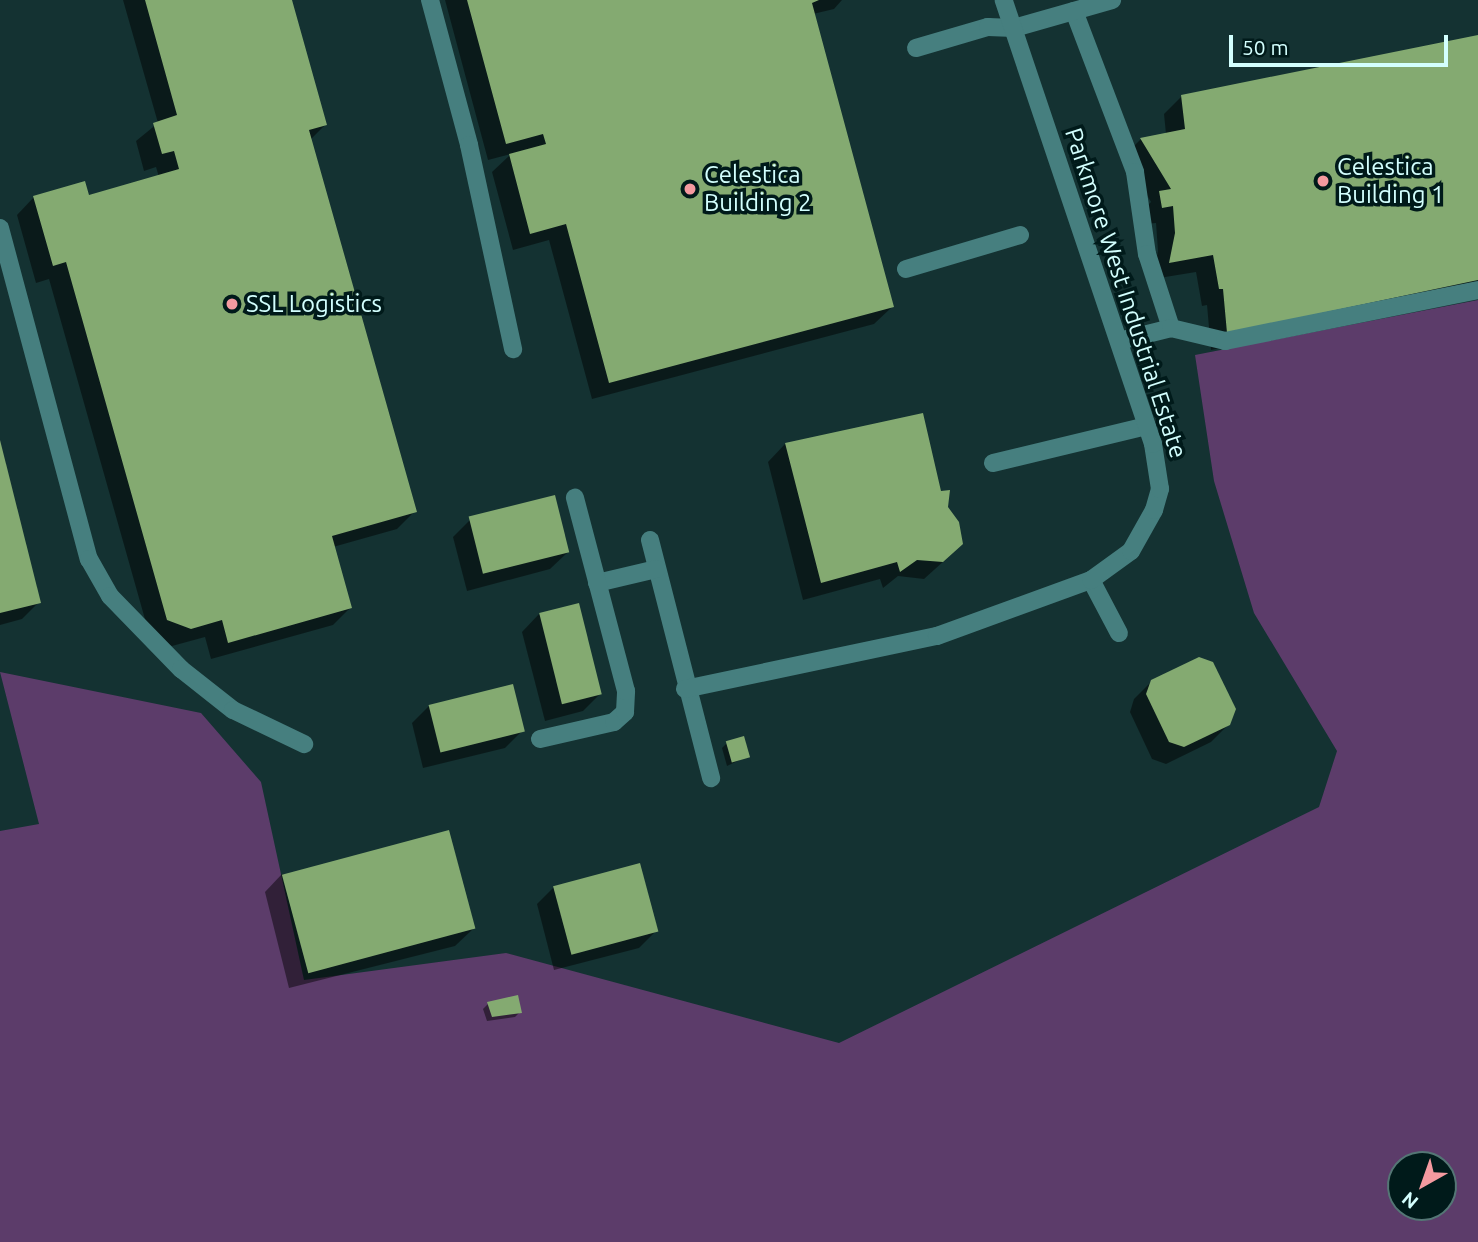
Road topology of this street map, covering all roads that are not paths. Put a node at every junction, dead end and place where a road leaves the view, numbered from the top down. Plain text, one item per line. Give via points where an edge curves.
1 (430, 0) edge
2 (1004, 0) edge
3 (1112, 0) edge
4 (1084, 5) edge
5 (1014, 28) junction
6 (916, 48) dead end
7 (0, 228) edge
8 (1020, 235) dead end
9 (906, 269) dead end
10 (1478, 290) edge
11 (1171, 328) junction
12 (1119, 341) junction
13 (513, 349) dead end
14 (1147, 426) junction
15 (993, 463) dead end
16 (575, 498) dead end
17 (650, 540) dead end
18 (656, 569) junction
19 (1091, 580) junction
20 (597, 583) junction
21 (1119, 633) dead end
22 (685, 689) junction
23 (540, 739) dead end
24 (304, 744) dead end
25 (711, 778) dead end

1 - 13 street via 469,145
2 - 5 street, Parkmore West Industrial Estate
3 - 4 street
4 - 5 street
4 - 11 street via 1135,172 1147,254
5 - 6 street via 988,27
5 - 12 street, Parkmore West Industrial Estate
7 - 24 street via 85,547 110,596 181,669 233,710
8 - 9 street
10 - 11 street via 1225,341
11 - 12 street
12 - 14 street, Parkmore West Industrial Estate
14 - 15 street
14 - 19 street, Parkmore West Industrial Estate via 1159,469 1154,510 1131,551
16 - 20 street
17 - 18 street
18 - 20 street
18 - 22 street
19 - 21 street
19 - 22 street, Parkmore West Industrial Estate via 937,636
20 - 23 street via 626,691 625,712 614,722
22 - 25 street

